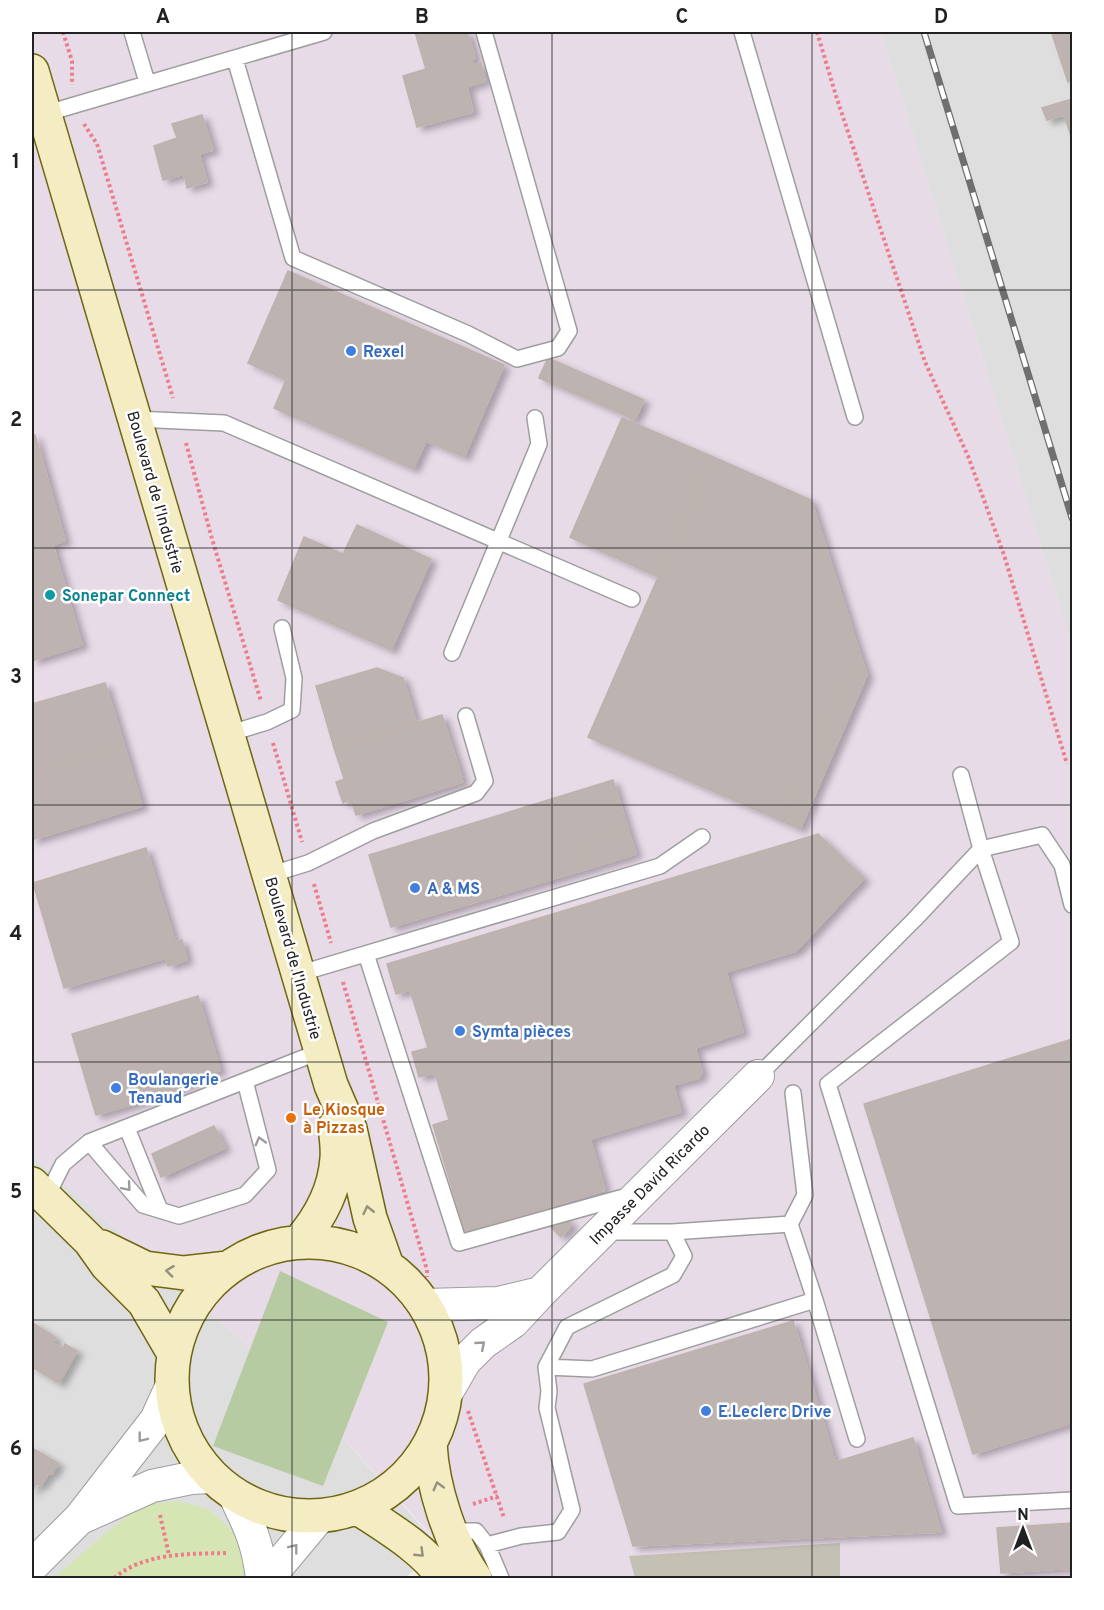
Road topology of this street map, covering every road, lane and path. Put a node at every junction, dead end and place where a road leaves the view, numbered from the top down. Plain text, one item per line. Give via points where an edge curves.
1 (63, 32) edge
2 (132, 32) edge
3 (324, 32) edge
4 (484, 32) edge
5 (742, 32) edge
6 (817, 32) edge
7 (235, 59) junction
8 (147, 82) junction
9 (36, 93) edge
10 (77, 104) junction
11 (855, 417) dead end
12 (535, 418) dead end
13 (135, 419) junction
14 (180, 421) junction
15 (498, 541) junction
16 (632, 599) dead end
17 (282, 628) dead end
18 (452, 653) dead end
19 (466, 716) dead end
20 (267, 722) junction
21 (227, 734) junction
22 (1067, 764) dead end
23 (961, 775) dead end
24 (702, 837) dead end
25 (981, 849) junction
26 (308, 864) junction
27 (269, 875) junction
28 (1072, 905) edge
29 (366, 954) junction
30 (337, 963) junction
31 (298, 974) junction
32 (321, 1051) junction
33 (758, 1076) joint
34 (245, 1081) junction
35 (331, 1085) junction
36 (793, 1093) dead end
37 (127, 1128) junction
38 (89, 1142) junction
39 (39, 1191) edge
40 (642, 1191) junction
41 (160, 1210) junction
42 (790, 1224) junction
43 (602, 1232) junction
44 (672, 1232) junction
45 (90, 1241) junction
46 (299, 1242) junction
47 (387, 1266) junction
48 (228, 1268) junction
49 (540, 1293) junction
50 (815, 1300) junction
51 (425, 1305) junction
52 (173, 1352) junction
53 (546, 1367) junction
54 (171, 1388) junction
55 (447, 1392) junction
56 (857, 1439) dead end
57 (430, 1443) junction
58 (223, 1487) junction
59 (1072, 1500) edge
60 (358, 1508) junction
61 (159, 1511) dead end
62 (319, 1517) junction
63 (80, 1518) junction
64 (451, 1536) junction
65 (510, 1539) junction
66 (487, 1545) junction
67 (32, 1566) edge
68 (114, 1578) edge
69 (262, 1578) edge
70 (268, 1578) edge
71 (444, 1578) edge
72 (475, 1578) edge
73 (501, 1578) edge

1 - 10 path via 72,61 71,82
2 - 8 lane
3 - 7 lane
4 - 7 lane via 569,332 558,348 517,359 293,258
5 - 11 lane
6 - 22 path via 925,362 968,456 1004,555
7 - 8 lane
8 - 10 lane
9 - 10 lane
9 - 13 main road, Boulevard de l'Industrie
10 - 14 path via 85,128 97,144
12 - 15 lane via 539,444
13 - 14 lane
13 - 21 main road, Boulevard de l'Industrie
14 - 15 lane via 224,423
14 - 20 path
15 - 16 lane
15 - 18 lane
17 - 20 lane via 294,678 292,710
19 - 26 lane via 485,781 476,793 373,831
20 - 21 lane
20 - 26 path
21 - 27 main road, Boulevard de l'Industrie
23 - 25 lane
24 - 29 lane via 660,866
25 - 28 lane via 1042,835 1062,865
25 - 33 lane
25 - 59 lane via 1011,942 828,1084 958,1506
26 - 27 lane
26 - 30 path
27 - 31 main road, Boulevard de l'Industrie
29 - 30 lane
29 - 40 lane via 459,1243
30 - 31 lane
30 - 51 path via 427,1270
31 - 32 main road, Boulevard de l'Industrie
32 - 34 lane
32 - 35 main road, Boulevard de l'Industrie
33 - 40 street, Impasse David Ricardo
34 - 37 lane
41 -> 34 lane via 179,1216 245,1195 268,1170
35 - 46 main road, Boulevard de l'Industrie via 337,1158 334,1177 321,1213
47 -> 35 main road, Boulevard de l'Industrie via 370,1218 350,1130
36 - 42 lane via 805,1195
37 - 38 lane
37 - 41 lane
38 - 39 lane
38 -> 41 lane via 142,1205
39 - 45 main road
40 - 43 street, Impasse David Ricardo
42 - 44 lane
42 - 50 lane
43 - 44 lane
43 - 49 street, Impasse David Ricardo
44 - 53 lane via 684,1256 673,1275 567,1328
48 -> 45 main road via 183,1273 145,1268
45 - 52 main road via 107,1265 144,1302
46 - 47 main road via 345,1246
46 - 48 main road via 262,1250
47 - 51 main road via 408,1283
48 - 52 main road via 203,1291 184,1320
49 - 51 street via 498,1303
55 -> 49 street, Impasse David Ricardo via 465,1360 513,1322
50 - 53 lane via 591,1369
50 - 56 lane
51 - 55 main road via 443,1346
52 - 54 main road
53 - 65 lane via 547,1408 572,1510 558,1532
54 - 58 main road via 177,1420 191,1451
54 -> 63 street via 156,1420
55 - 57 main road via 438,1430
55 - 65 path via 464,1399
57 - 60 main road via 386,1494
64 -> 57 main road via 431,1462
58 - 62 main road via 261,1509
58 - 63 street via 191,1478 152,1486
58 - 69 street via 253,1532
60 - 62 main road
60 -> 71 main road via 405,1539
61 - 68 path via 169,1555
70 -> 62 street
63 - 67 street
64 - 66 lane via 460,1531 476,1531
64 - 72 main road
65 - 66 lane
66 - 73 lane

